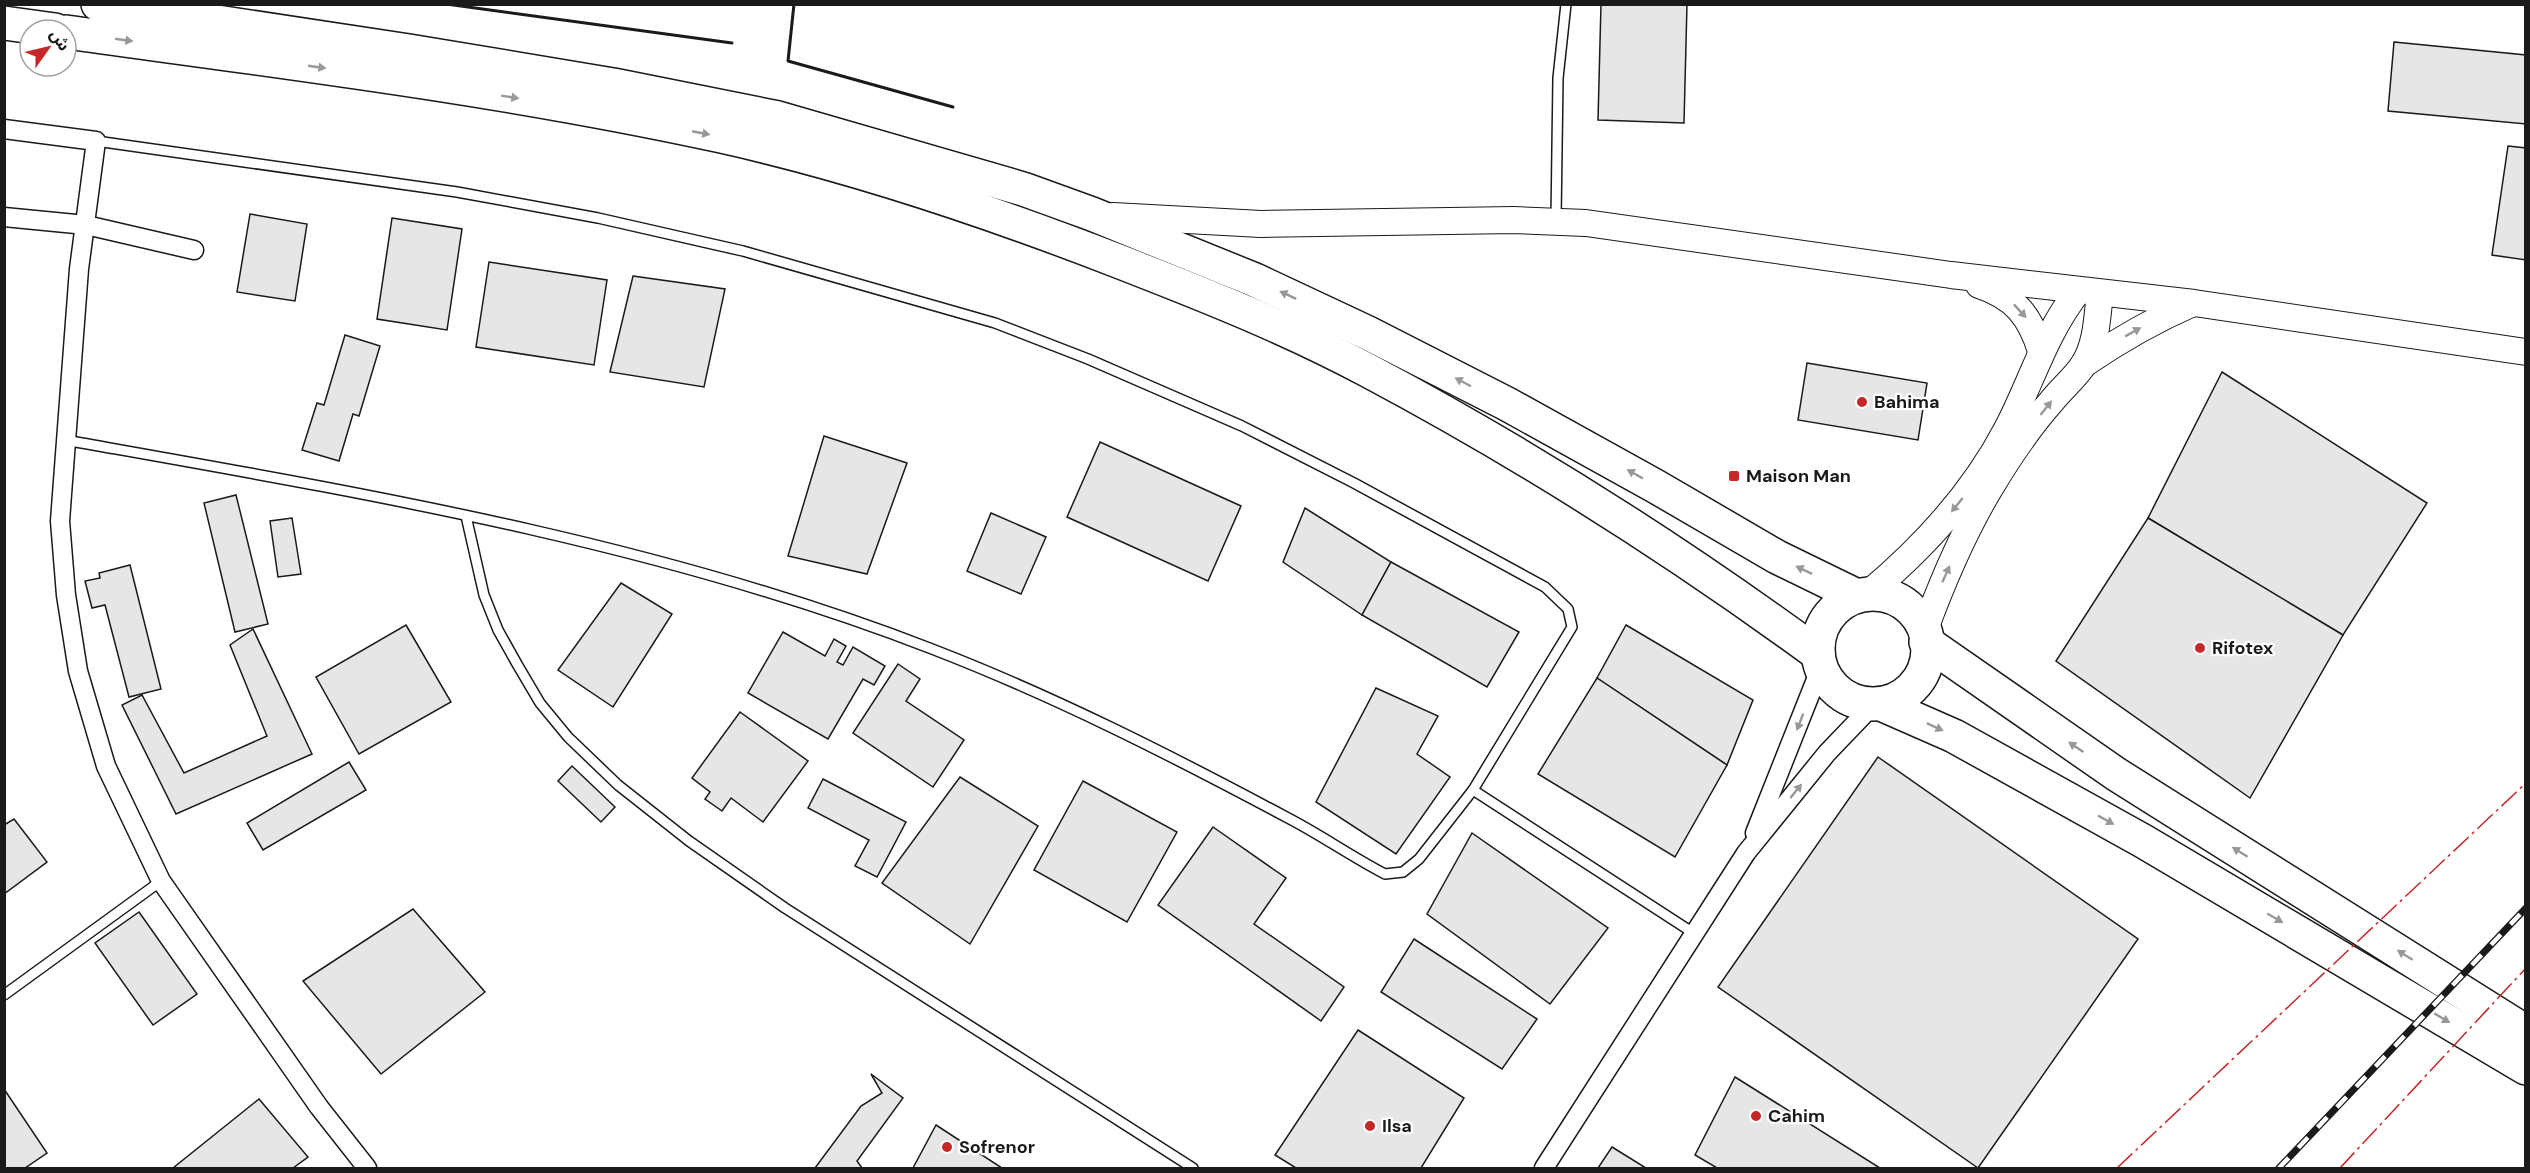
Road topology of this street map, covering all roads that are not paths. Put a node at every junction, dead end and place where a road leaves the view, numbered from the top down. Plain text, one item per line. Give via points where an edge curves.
1 (98, 4) edge
2 (1566, 4) edge
3 (78, 34) edge
4 (4, 129) edge
5 (96, 141) junction
6 (1092, 214) junction
7 (4, 217) edge
8 (1556, 222) junction
9 (86, 225) junction
10 (194, 250) dead end
11 (1951, 275) junction
12 (2089, 292) junction
13 (2194, 303) junction
14 (2041, 351) junction
15 (2526, 352) edge
16 (2084, 364) junction
17 (65, 440) junction
18 (466, 516) junction
19 (1863, 594) junction
20 (1926, 635) junction
21 (1819, 661) junction
22 (1877, 704) junction
23 (1473, 790) junction
24 (1746, 853) junction
25 (161, 881) junction
26 (1695, 934) junction
27 (4, 994) edge
28 (2526, 1032) edge
29 (2526, 1068) edge
30 (367, 1168) edge
31 (1193, 1168) edge
32 (1544, 1168) edge

1 - 6 highway via 420,52 778,118 1023,189
2 - 8 lane via 1558,78
3 -> 21 highway via 396,78 723,137 853,171 1049,234 1214,298 1368,370 1564,484 1729,589
4 - 5 street
5 - 9 street
5 - 23 lane via 457,192 598,218 743,251 995,323 1242,426 1526,576 1545,587 1568,609 1572,627 1569,635
6 - 8 street via 1261,224
19 -> 6 highway via 1777,556 1404,351 1255,280
7 - 9 street
8 - 11 street
9 - 10 street
9 - 17 street
11 - 12 street
11 -> 14 street via 2010,300 2025,315
12 - 13 street
12 - 14 street via 2058,320
12 - 16 street via 2093,343
13 - 15 street
16 -> 13 street via 2127,335
14 -> 19 street via 2007,430 1979,476 1902,566
20 -> 16 street via 1961,543 1990,488 2018,444
17 - 18 lane via 332,487
17 - 25 street via 60,521 78,671 106,766
18 - 23 lane via 605,546 794,601 930,648 1207,775 1385,874 1403,872 1419,860
18 - 31 lane via 484,595 517,664 540,703 618,785 785,908
19 - 20 highway via 1887,595 1903,602 1916,614
19 - 21 highway via 1843,602 1823,624 1818,639
20 - 22 highway via 1927,662 1918,682 1895,700
28 -> 20 highway via 2116,774
21 - 22 highway via 1838,692 1851,700
21 -> 24 street
24 -> 22 street via 1827,753
22 -> 29 highway via 1954,736 2143,841
23 - 26 lane
24 - 26 street
25 - 27 lane
25 - 30 street via 319,1107
26 - 32 street

